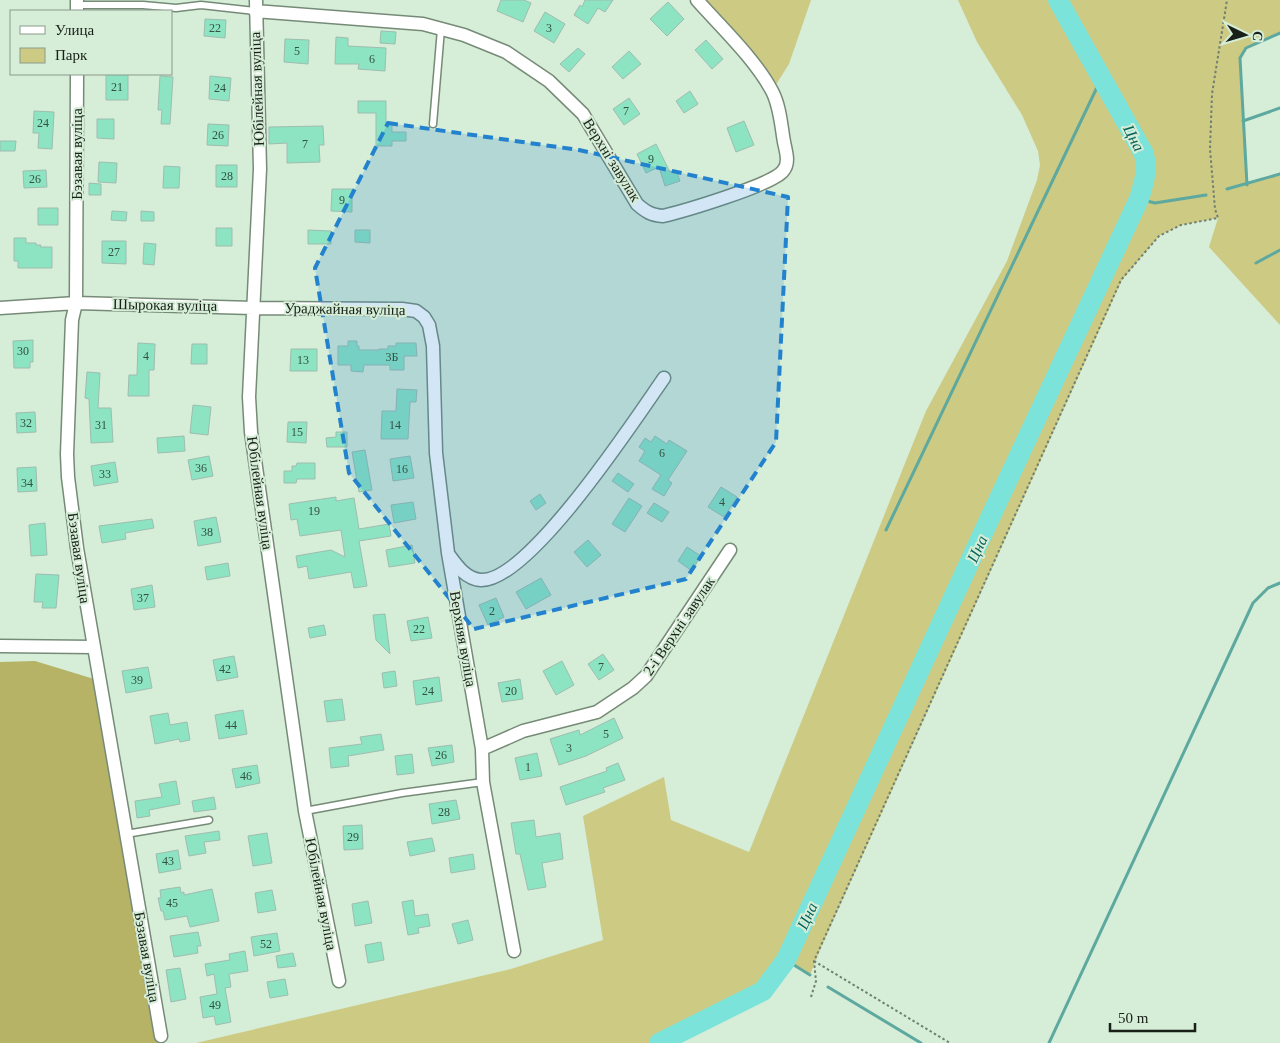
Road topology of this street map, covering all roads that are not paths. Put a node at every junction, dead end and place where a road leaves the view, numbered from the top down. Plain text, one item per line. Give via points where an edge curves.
1 (697, 0) edge
2 (77, 5) edge
3 (255, 5) edge
4 (441, 29) junction
5 (77, 75) edge
6 (433, 124) dead end
7 (76, 303) junction
8 (0, 308) edge
9 (253, 308) junction
10 (429, 325) joint
11 (664, 378) dead end
12 (730, 550) dead end
13 (448, 553) junction
14 (0, 646) edge
15 (93, 647) junction
16 (482, 749) junction
17 (483, 782) junction
18 (305, 811) junction
19 (209, 820) dead end
20 (126, 834) junction
21 (514, 952) dead end
22 (339, 981) dead end
23 (161, 1036) dead end

1 - 4 street, Верхні завулак via 772,91 787,159 777,178 663,216 646,212 637,204 583,114 549,81 506,52
2 - 3 lane via 176,8
3 - 4 street, Верхні завулак via 423,24
3 - 9 street, Юбілейная вуліца via 260,169
4 - 6 lane
5 - 7 street, Бэзавая вуліца
7 - 8 street, Шырокая вуліца
7 - 9 street, Шырокая вуліца
7 - 15 street, Бэзавая вуліца via 72,320 67,469 76,548
9 - 10 street, Ураджайная вуліца via 402,309 416,311
9 - 18 street, Юбілейная вуліца via 251,432
10 - 13 street, Верхняя вуліца via 434,355 436,453
11 - 13 street via 585,490 538,543 510,568 490,579 480,580 468,576
12 - 16 street, 2-і Верхні завулак via 646,676 633,688 597,712 523,732
13 - 16 street, Верхняя вуліца
14 - 15 street
15 - 20 street, Бэзавая вуліца
16 - 17 street, Верхняя вуліца
17 - 18 lane
17 - 21 street, Верхняя вуліца
18 - 22 street, Юбілейная вуліца
19 - 20 lane
20 - 23 street, Бэзавая вуліца

